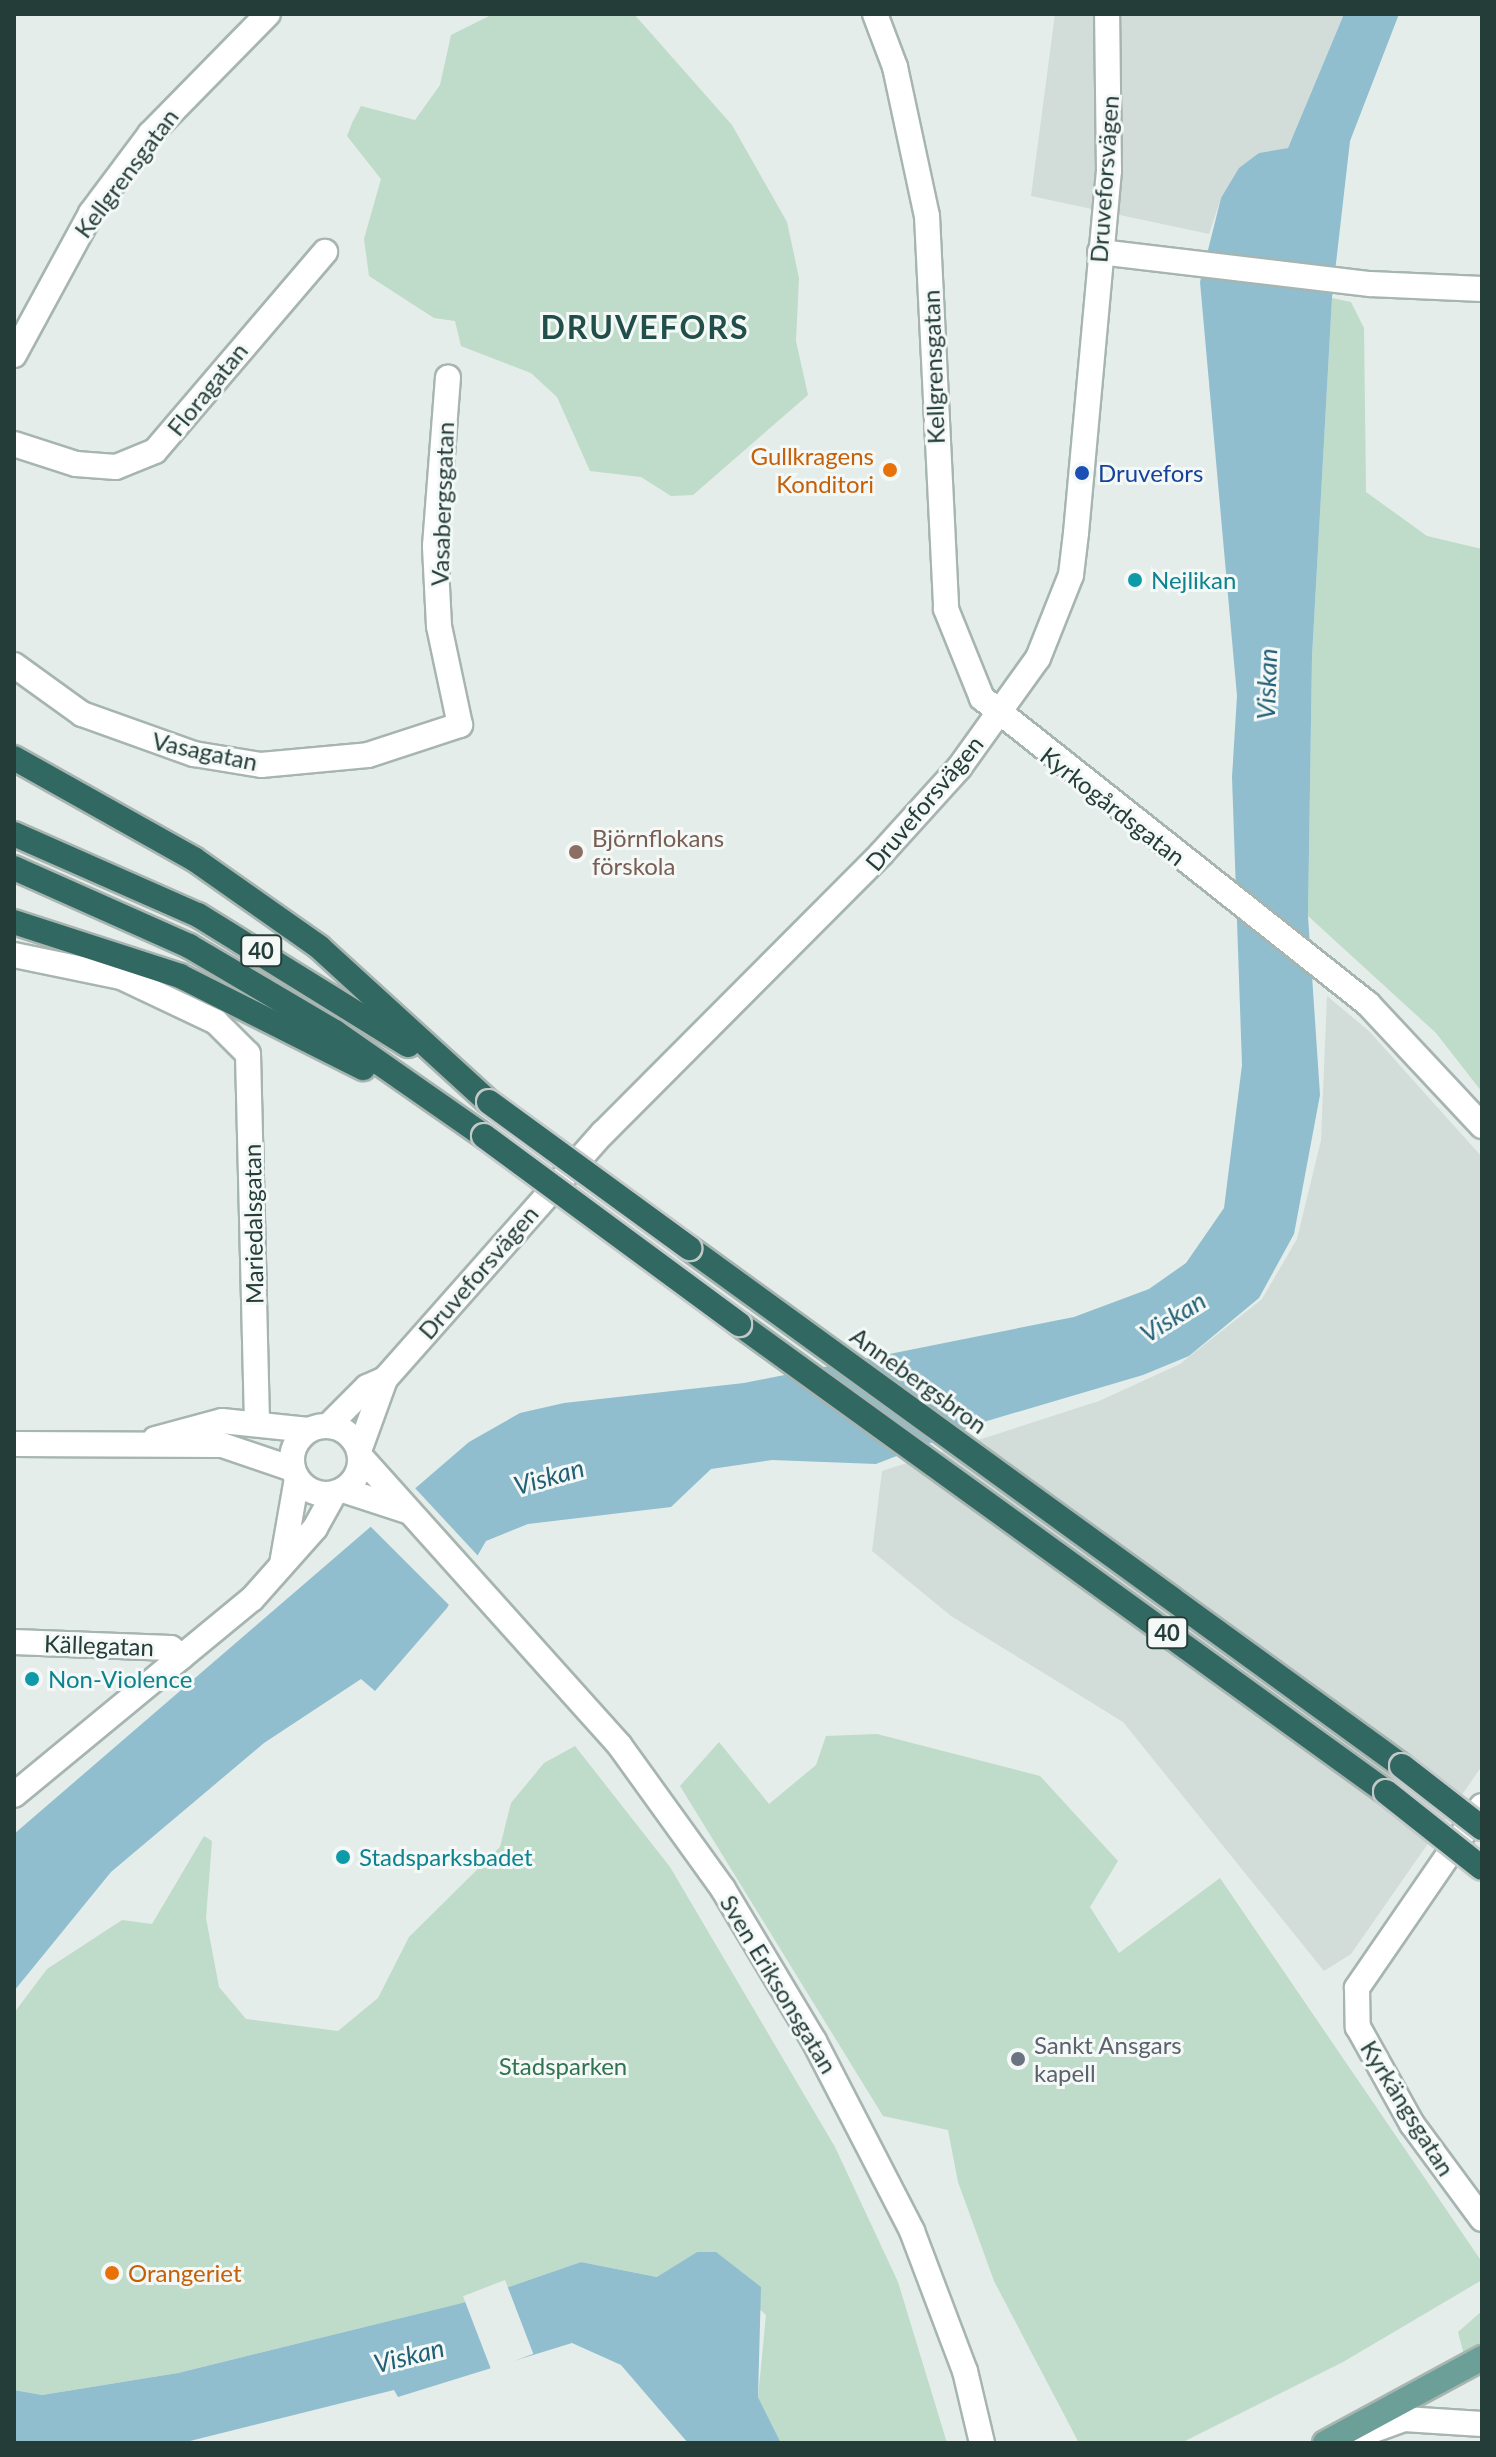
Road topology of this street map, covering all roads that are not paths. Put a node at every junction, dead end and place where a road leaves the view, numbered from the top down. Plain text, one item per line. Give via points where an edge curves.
1 (268, 14) edge
2 (875, 14) edge
3 (1107, 14) edge
4 (325, 252) dead end
5 (1100, 252) junction
6 (1482, 289) edge
7 (14, 355) edge
8 (448, 377) dead end
9 (14, 444) edge
10 (14, 665) edge
11 (996, 715) junction
12 (460, 725) joint
13 (14, 758) edge
14 (14, 834) edge
15 (14, 868) edge
16 (14, 922) edge
17 (14, 941) edge
18 (14, 955) edge
19 (40, 957) junction
20 (489, 1102) junction
21 (1482, 1126) edge
22 (484, 1136) junction
23 (385, 1379) junction
24 (257, 1421) junction
25 (319, 1428) junction
26 (153, 1440) junction
27 (14, 1444) edge
28 (360, 1453) junction
29 (295, 1474) junction
30 (339, 1492) junction
31 (407, 1511) junction
32 (281, 1570) junction
33 (14, 1642) edge
34 (182, 1657) junction
35 (1402, 1766) junction
36 (14, 1795) edge
37 (1482, 1807) edge
38 (1482, 1828) edge
39 (1482, 1868) edge
40 (1482, 2219) edge
41 (1482, 2358) edge
42 (1482, 2424) edge
43 (982, 2443) edge
44 (1325, 2443) edge
45 (1346, 2443) edge

1 - 7 street, Kellgrensgatan via 150,134 100,201 40,296
2 - 11 street, Kellgrensgatan via 895,67 927,216 946,609
3 - 5 street, Druveforsvägen via 1109,171
4 - 9 street, Floragatan via 155,451 116,467 76,464
5 - 6 street via 1343,281
5 - 11 street, Druveforsvägen via 1071,575 1038,658
8 - 12 street, Vasabergsgatan via 435,546 439,626
10 - 12 street, Vasagatan via 82,714 194,754 261,765 368,755
11 - 21 street, Kyrkogårdsgatan via 1328,970 1407,1040
11 - 23 street, Druveforsvägen via 891,844 603,1133
13 - 20 highway via 194,859 319,947
14 - 20 highway, 40 via 210,922
15 - 22 highway, 40 via 189,946 335,1032
16 - 22 highway via 93,942 242,1002
17 - 19 street
18 - 19 street
19 - 24 street, Mariedalsgatan via 121,977 172,1000 234,1033 248,1054
20 - 35 highway, Annebergsbron / 40, bridge
22 - 39 highway, 40, bridge via 1386,1792
23 - 25 street, Druveforsvägen
23 - 28 street, Druveforsvägen
24 - 25 street
24 - 26 street via 173,1429
25 - 28 street via 350,1436
25 - 29 street via 294,1447
26 - 27 street
26 - 29 street via 240,1447
28 - 30 street via 358,1473
28 - 31 street
29 - 30 street via 315,1493
29 - 32 street
30 - 31 street
30 - 32 street
31 - 43 street, Sven Eriksonsgatan via 620,1746 786,1993 912,2231 965,2371
32 - 34 street
33 - 34 street, Källegatan via 171,1648
34 - 36 street
35 - 37 highway, bridge
35 - 38 highway, 40, bridge
37 - 40 street, Kyrkängsgatan via 1357,1988 1358,2027 1412,2124
41 - 44 main road
42 - 45 street via 1404,2419

